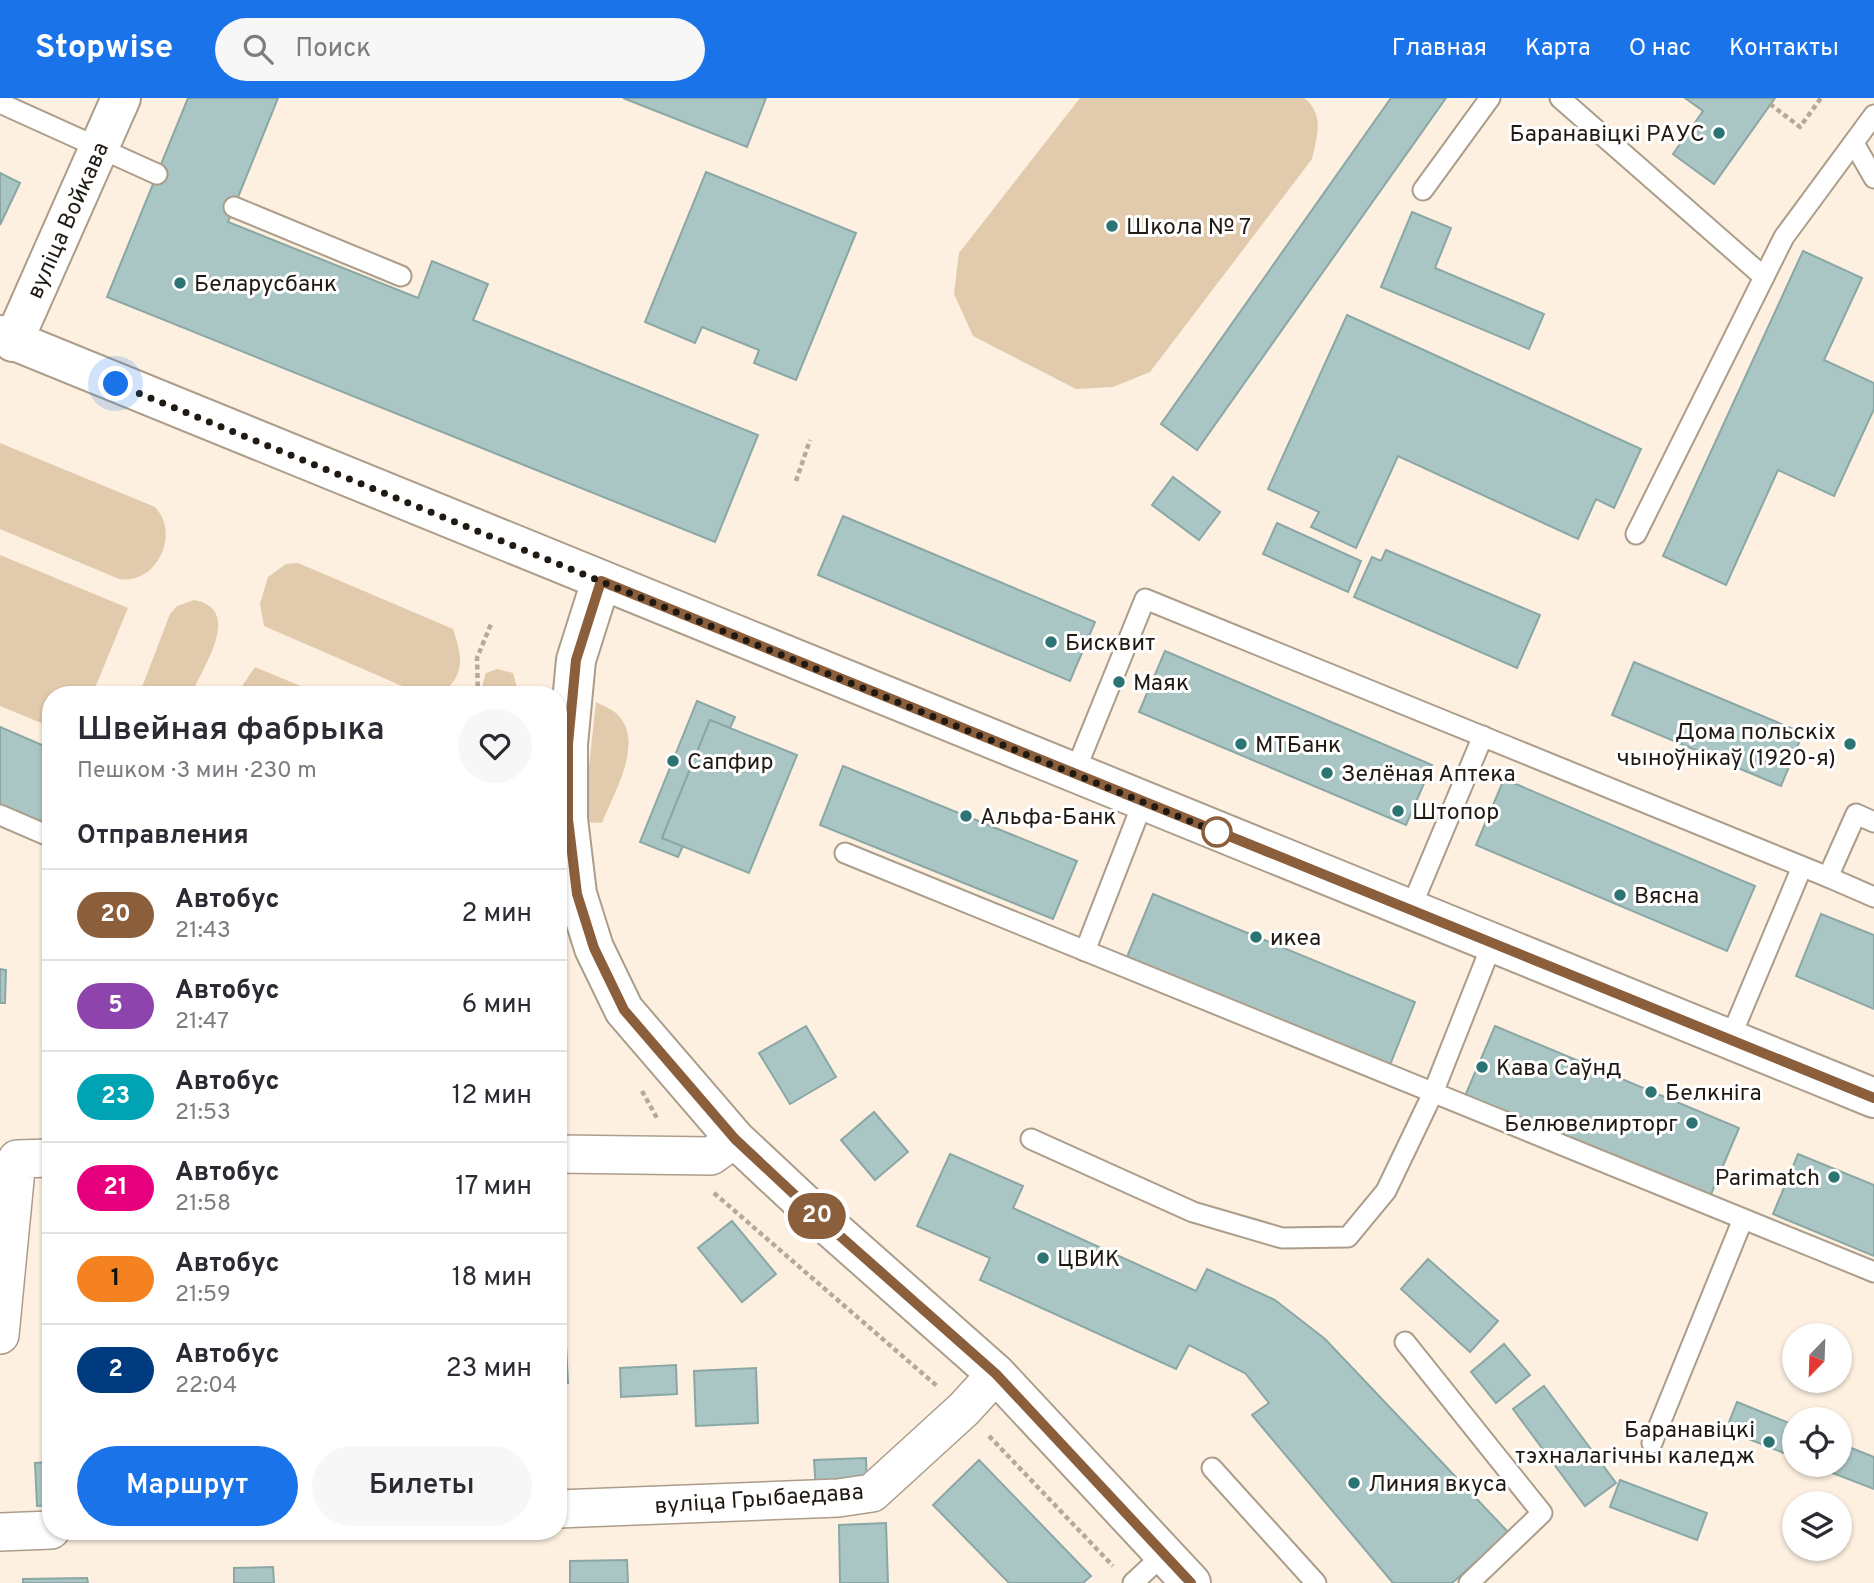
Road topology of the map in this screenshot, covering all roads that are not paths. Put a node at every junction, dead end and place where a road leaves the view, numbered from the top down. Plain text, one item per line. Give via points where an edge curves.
1 (121, 98) edge
2 (1490, 98) edge
3 (1560, 98) edge
4 (0, 103) edge
5 (1874, 115) edge
6 (1855, 145) junction
7 (99, 149) junction
8 (157, 174) dead end
9 (1874, 178) edge
10 (1423, 190) dead end
11 (234, 207) dead end
12 (401, 276) dead end
13 (1764, 277) junction
14 (7, 339) edge
15 (1636, 534) dead end
16 (601, 581) junction
17 (1483, 736) junction
18 (1074, 774) junction
19 (1143, 802) junction
20 (0, 815) edge
21 (1874, 822) edge
22 (42, 833) edge
23 (845, 853) dead end
24 (1802, 867) junction
25 (1828, 877) junction
26 (1874, 897) edge
27 (1410, 910) junction
28 (1492, 944) junction
29 (1085, 951) junction
30 (1730, 1041) junction
31 (1433, 1093) junction
32 (1874, 1098) edge
33 (735, 1139) junction
34 (1031, 1139) dead end
35 (567, 1154) edge
36 (42, 1158) edge
37 (1744, 1219) junction
38 (1874, 1272) edge
39 (0, 1335) edge
40 (1405, 1342) dead end
41 (996, 1374) junction
42 (1652, 1443) dead end
43 (1212, 1468) dead end
44 (567, 1509) edge
45 (42, 1530) edge
46 (0, 1532) edge
47 (1164, 1554) junction
48 (1133, 1583) edge
49 (1191, 1583) edge
50 (1316, 1583) edge
51 (1469, 1583) edge

1 - 7 main road, вуліца Войкава
2 - 10 lane
3 - 13 lane
4 - 7 lane
5 - 6 lane
6 - 9 lane
6 - 13 lane via 1784,237
7 - 8 lane
7 - 14 main road, вуліца Войкава
11 - 12 lane
13 - 15 lane
14 - 16 main road
16 - 18 main road
16 - 33 main road via 576,660 568,744 568,819 577,894 594,948 624,1010
17 - 18 lane via 1145,599
17 - 24 lane
17 - 27 lane
18 - 19 main road
19 - 27 main road
19 - 29 lane
20 - 22 lane
21 - 25 lane via 1856,814
23 - 29 lane
24 - 25 lane
24 - 30 lane
25 - 26 lane
27 - 28 main road
28 - 30 main road
28 - 31 lane
29 - 31 lane
30 - 32 main road
31 - 34 lane via 1386,1191 1348,1237 1282,1238 1193,1212
31 - 37 lane
33 - 35 street via 711,1156
33 - 41 main road
36 - 39 street via 17,1159
37 - 38 lane
37 - 42 lane
40 - 51 lane via 1542,1513
41 - 44 street, вуліца Грыбаедава via 872,1493
41 - 47 main road
43 - 50 lane
45 - 46 street
47 - 48 lane
47 - 49 main road

